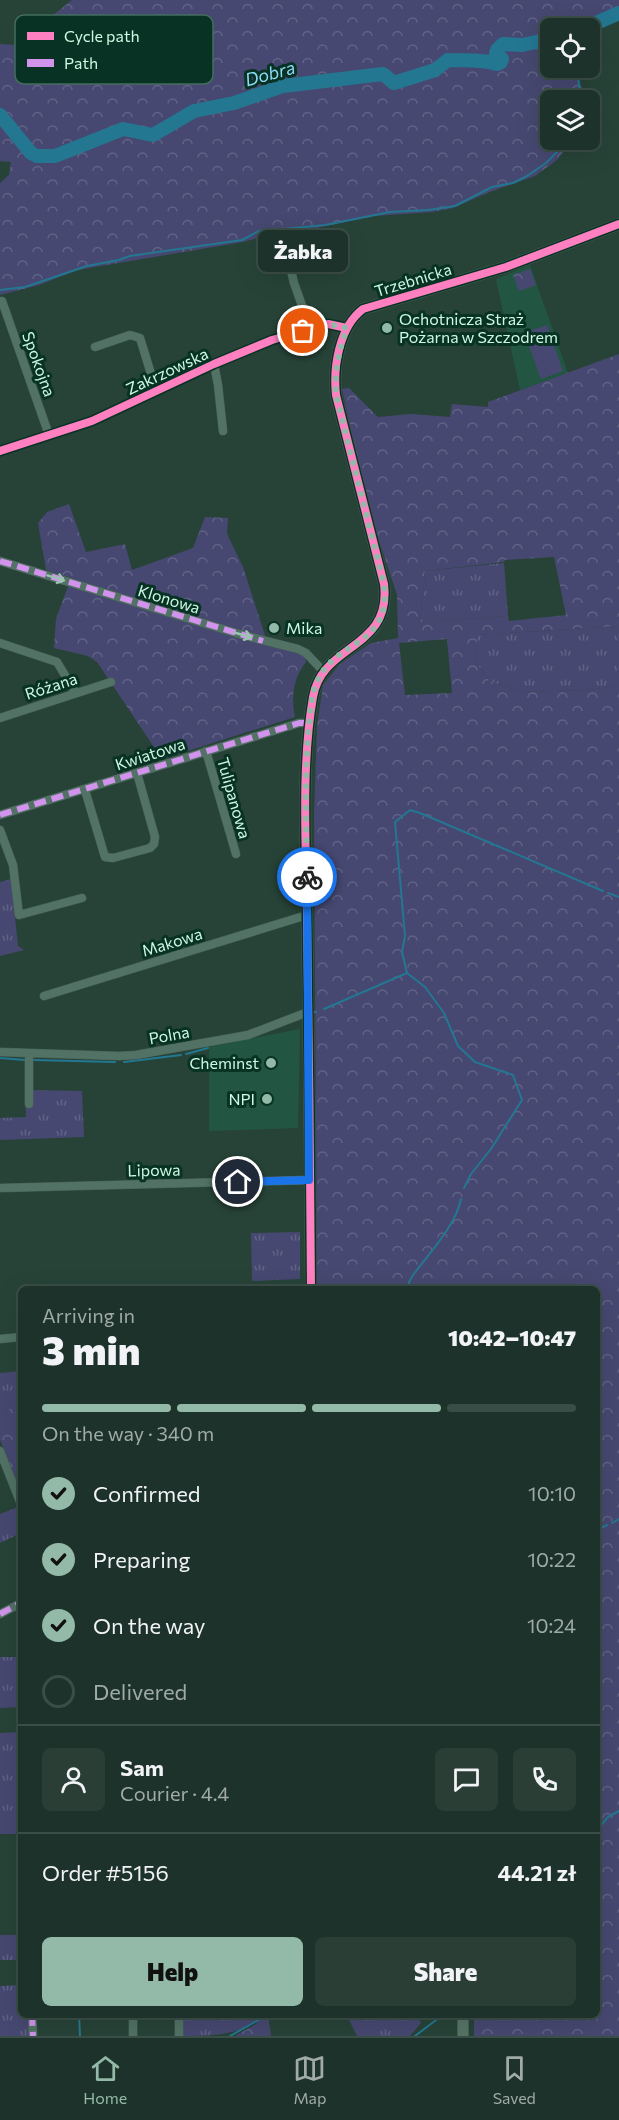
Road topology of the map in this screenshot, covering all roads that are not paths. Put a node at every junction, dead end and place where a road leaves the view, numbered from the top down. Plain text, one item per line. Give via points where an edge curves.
1 (619, 224) edge
2 (282, 232) dead end
3 (2, 301) dead end
4 (310, 328) junction
5 (347, 328) junction
6 (95, 347) dead end
7 (214, 364) junction
8 (156, 390) junction
9 (223, 431) dead end
10 (49, 435) junction
11 (0, 451) edge
12 (0, 561) edge
13 (0, 643) edge
14 (323, 671) junction
15 (111, 681) dead end
16 (75, 692) junction
17 (0, 718) edge
18 (310, 723) junction
19 (206, 751) junction
20 (137, 774) junction
21 (85, 790) junction
22 (0, 815) edge
23 (0, 830) edge
24 (3, 849) edge
25 (236, 854) dead end
26 (82, 898) dead end
27 (307, 915) junction
28 (44, 996) dead end
29 (308, 1012) junction
30 (0, 1052) edge
31 (29, 1053) junction
32 (29, 1104) dead end
33 (309, 1180) junction
34 (0, 1188) edge
35 (311, 1286) edge
36 (18, 1337) edge
37 (0, 1340) edge
38 (0, 1451) edge
39 (18, 1496) edge
40 (18, 1605) edge
41 (0, 1614) edge
42 (32, 2018) edge
43 (133, 2018) edge
44 (179, 2018) edge
45 (463, 2018) edge
46 (33, 2036) edge
47 (133, 2036) edge
48 (179, 2036) edge
49 (463, 2036) edge

1 - 5 street, Trzebnicka via 506,267 363,309
2 - 4 street
3 - 10 street, Spokojna
4 - 5 street, Zakrzowska via 328,324
4 - 7 street, Zakrzowska
5 - 14 street, Trzebnicka via 338,357 336,395 385,601 377,626
6 - 8 street, Zakrzowska via 130,335 140,338
7 - 8 street, Zakrzowska
7 - 9 street, Zakrzowska
8 - 10 street, Zakrzowska via 92,421
10 - 11 street, Zakrzowska
12 -> 14 street, Klonowa via 290,646 306,653
13 - 16 street via 57,662
14 - 18 street via 314,689
15 - 16 street, Różana
16 - 17 street, Różana
18 - 19 street, Kwiatowa
18 - 27 street via 306,781
19 - 20 street, Kwiatowa
19 - 25 street, Tulipanowa
20 - 21 street, Kwiatowa
20 - 21 street via 155,837 150,848 105,857
21 - 22 street, Kwiatowa
23 - 24 street
24 - 26 street via 14,865 19,915
27 - 28 street, Makowa
27 - 29 street
29 - 31 street, Polna via 248,1035 153,1052 119,1056
29 - 33 street
30 - 31 street, Polna
31 - 32 street
33 - 34 street, Lipowa
33 - 35 street
36 - 37 street
38 - 39 street
40 - 41 street
42 - 46 street
43 - 47 street
44 - 48 street
45 - 49 street

